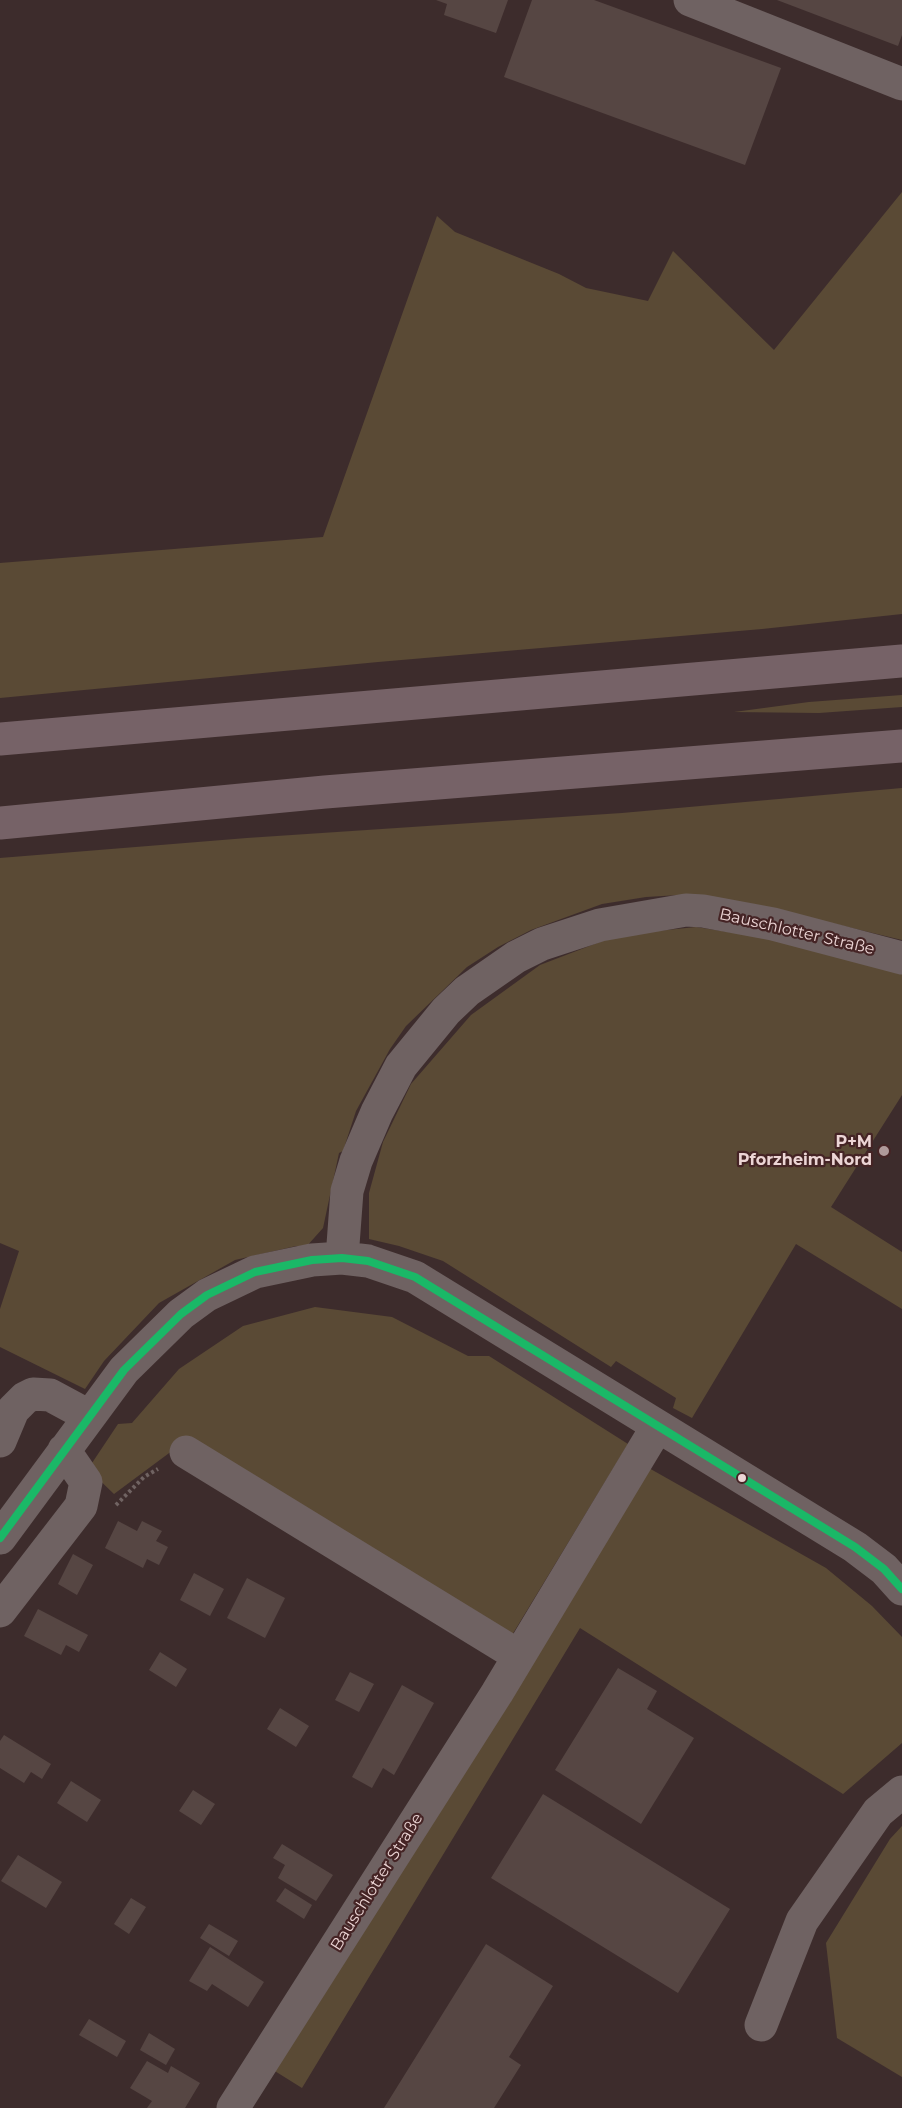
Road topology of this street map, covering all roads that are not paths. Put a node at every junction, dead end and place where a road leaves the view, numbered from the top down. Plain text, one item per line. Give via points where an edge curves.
1 (690, 0) edge
2 (902, 84) edge
3 (902, 660) edge
4 (0, 740) edge
5 (902, 746) edge
6 (0, 823) edge
7 (902, 958) edge
8 (342, 1258) junction
9 (89, 1416) junction
10 (657, 1427) junction
11 (0, 1441) edge
12 (64, 1450) junction
13 (186, 1452) road end
14 (0, 1538) edge
15 (902, 1589) edge
16 (0, 1611) edge
17 (519, 1656) junction
18 (902, 1792) edge
19 (761, 2025) dead end
20 (233, 2108) edge

1 - 2 street
3 - 4 highway
5 - 6 highway via 337,791
7 - 8 street, Bauschlotter Straße via 773,924 686,910 600,925 516,957 467,991 401,1066 356,1161 347,1191
8 - 9 street via 255,1272 207,1295 153,1339
8 - 10 street via 368,1261 415,1277
9 - 11 street via 50,1395 33,1394 13,1410
9 - 12 street
10 - 15 street via 855,1547
10 - 17 street, Bauschlotter Straße
12 - 14 street
12 - 16 street via 86,1482 81,1506
13 - 17 street
17 - 20 street, Bauschlotter Straße
18 - 19 street via 878,1812 802,1921

